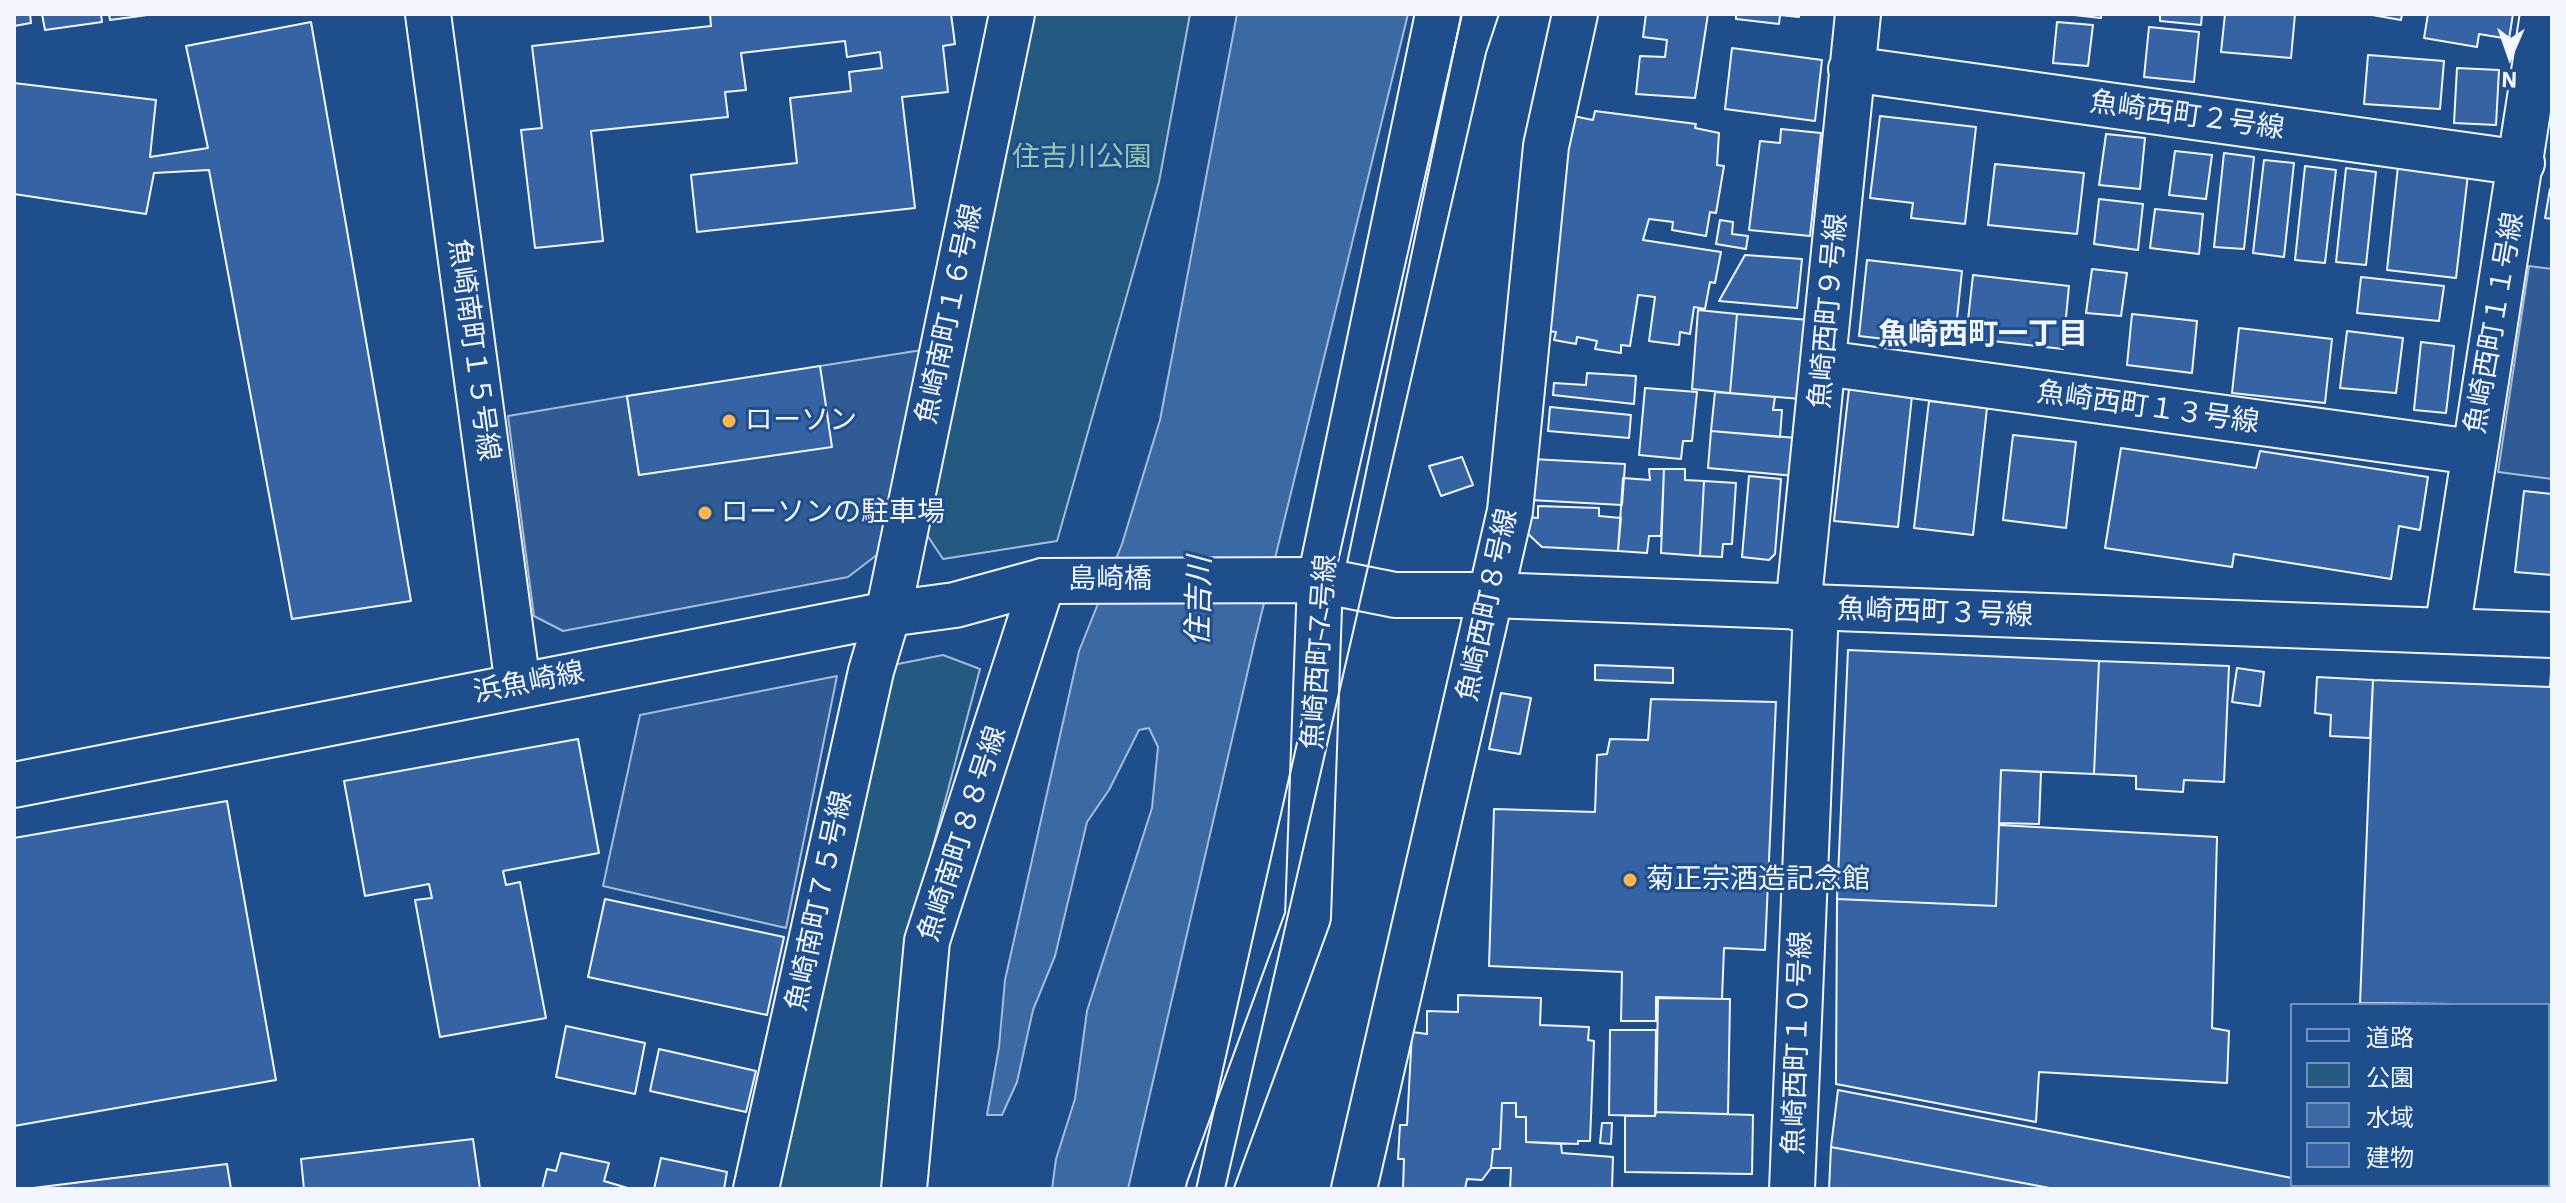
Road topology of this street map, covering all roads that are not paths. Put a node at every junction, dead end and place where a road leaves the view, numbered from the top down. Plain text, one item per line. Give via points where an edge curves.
1 (428, 14) edge
2 (1012, 14) edge
3 (1438, 14) edge
4 (1575, 14) edge
5 (1858, 14) edge
6 (2543, 14) edge
7 (1851, 69) junction
8 (2522, 163) junction
9 (1824, 363) junction
10 (2473, 452) junction
11 (1320, 580) junction
12 (1043, 581) junction
13 (1491, 595) junction
14 (1807, 608) junction
15 (888, 614) junction
16 (2447, 631) junction
17 (2552, 635) edge
18 (518, 686) junction
19 (14, 785) edge
20 (756, 1189) edge
21 (904, 1189) edge
22 (1209, 1189) edge
23 (1354, 1189) edge
24 (1792, 1189) edge

1 - 18 street, 魚崎南町１５号線
2 - 15 street, 魚崎南町１６号線
3 - 11 street, 魚崎西町７号線
4 - 13 street, 魚崎西町８号線 via 1546,146 1510,511
5 - 7 street, 魚崎西町９号線
6 - 8 street, 魚崎西町１１号線
7 - 8 street, 魚崎西町２号線
7 - 9 street, 魚崎西町９号線
8 - 10 street, 魚崎西町１１号線
9 - 10 street, 魚崎西町１３号線
9 - 14 street, 魚崎西町９号線
10 - 16 street, 魚崎西町１１号線
11 - 12 street, 島崎橋
11 - 13 street, 魚崎西町３号線 via 1395,595
11 - 22 street, 魚崎西町７号線 via 1308,917
12 - 15 street, 浜魚崎線 via 955,605
12 - 21 street, 魚崎南町８８号線 via 927,941
13 - 14 street, 魚崎西町３号線
13 - 23 street, 魚崎西町８号線
14 - 16 street, 魚崎西町３号線
14 - 24 street, 魚崎西町１０号線
15 - 18 street, 浜魚崎線
15 - 20 street, 魚崎南町７５号線
16 - 17 street, 魚崎西町３号線
18 - 19 street, 浜魚崎線

